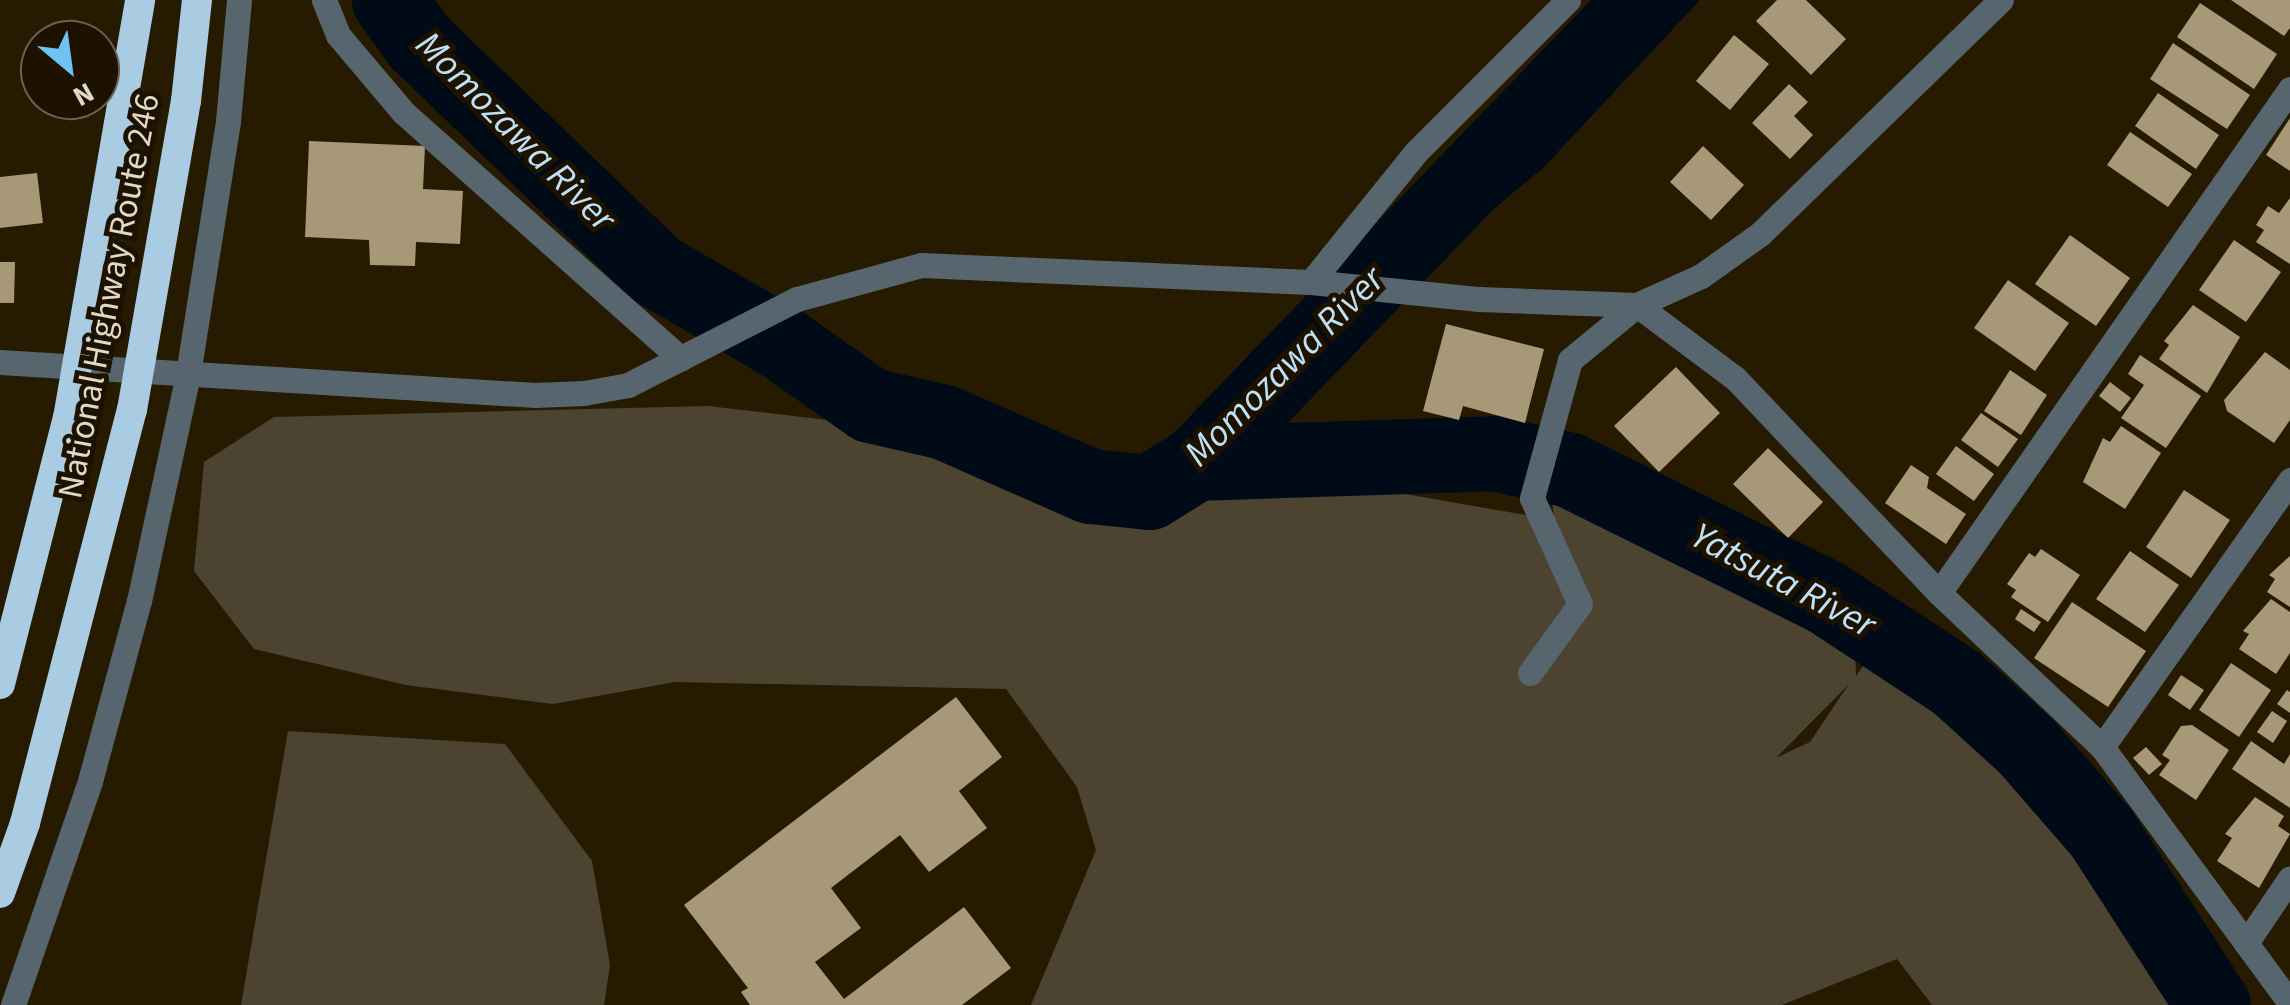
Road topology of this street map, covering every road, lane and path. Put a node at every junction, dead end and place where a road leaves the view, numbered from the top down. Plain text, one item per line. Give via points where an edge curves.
1 (140, 0) edge
2 (196, 0) edge
3 (239, 0) edge
4 (324, 0) edge
5 (1568, 0) edge
6 (2001, 0) edge
7 (2290, 88) edge
8 (1311, 282) junction
9 (1636, 305) junction
10 (690, 354) junction
11 (0, 362) edge
12 (188, 374) junction
13 (2290, 480) edge
14 (1939, 593) junction
15 (1530, 673) dead end
16 (0, 684) edge
17 (2102, 747) junction
18 (2290, 878) edge
19 (0, 893) edge
20 (2246, 943) junction
21 (2290, 1003) edge
22 (12, 1005) edge

1 - 16 highway, National Highway Route 246, bridge via 68,418
2 - 19 highway, National Highway Route 246, bridge via 186,101 132,410 25,824
3 - 12 street via 228,121
4 - 10 street via 338,35 404,114
5 - 8 street via 1416,152
6 - 9 street via 1760,234 1702,276
7 - 14 street
8 - 9 street via 1479,299
8 - 10 street via 921,265 797,298
9 - 14 street via 1735,378
9 - 15 street via 1570,360 1532,498 1580,604
10 - 12 street via 628,385 535,395
11 - 12 street
12 - 22 street via 139,601 90,782
13 - 17 street
14 - 17 street
17 - 20 street
18 - 20 street
20 - 21 street

